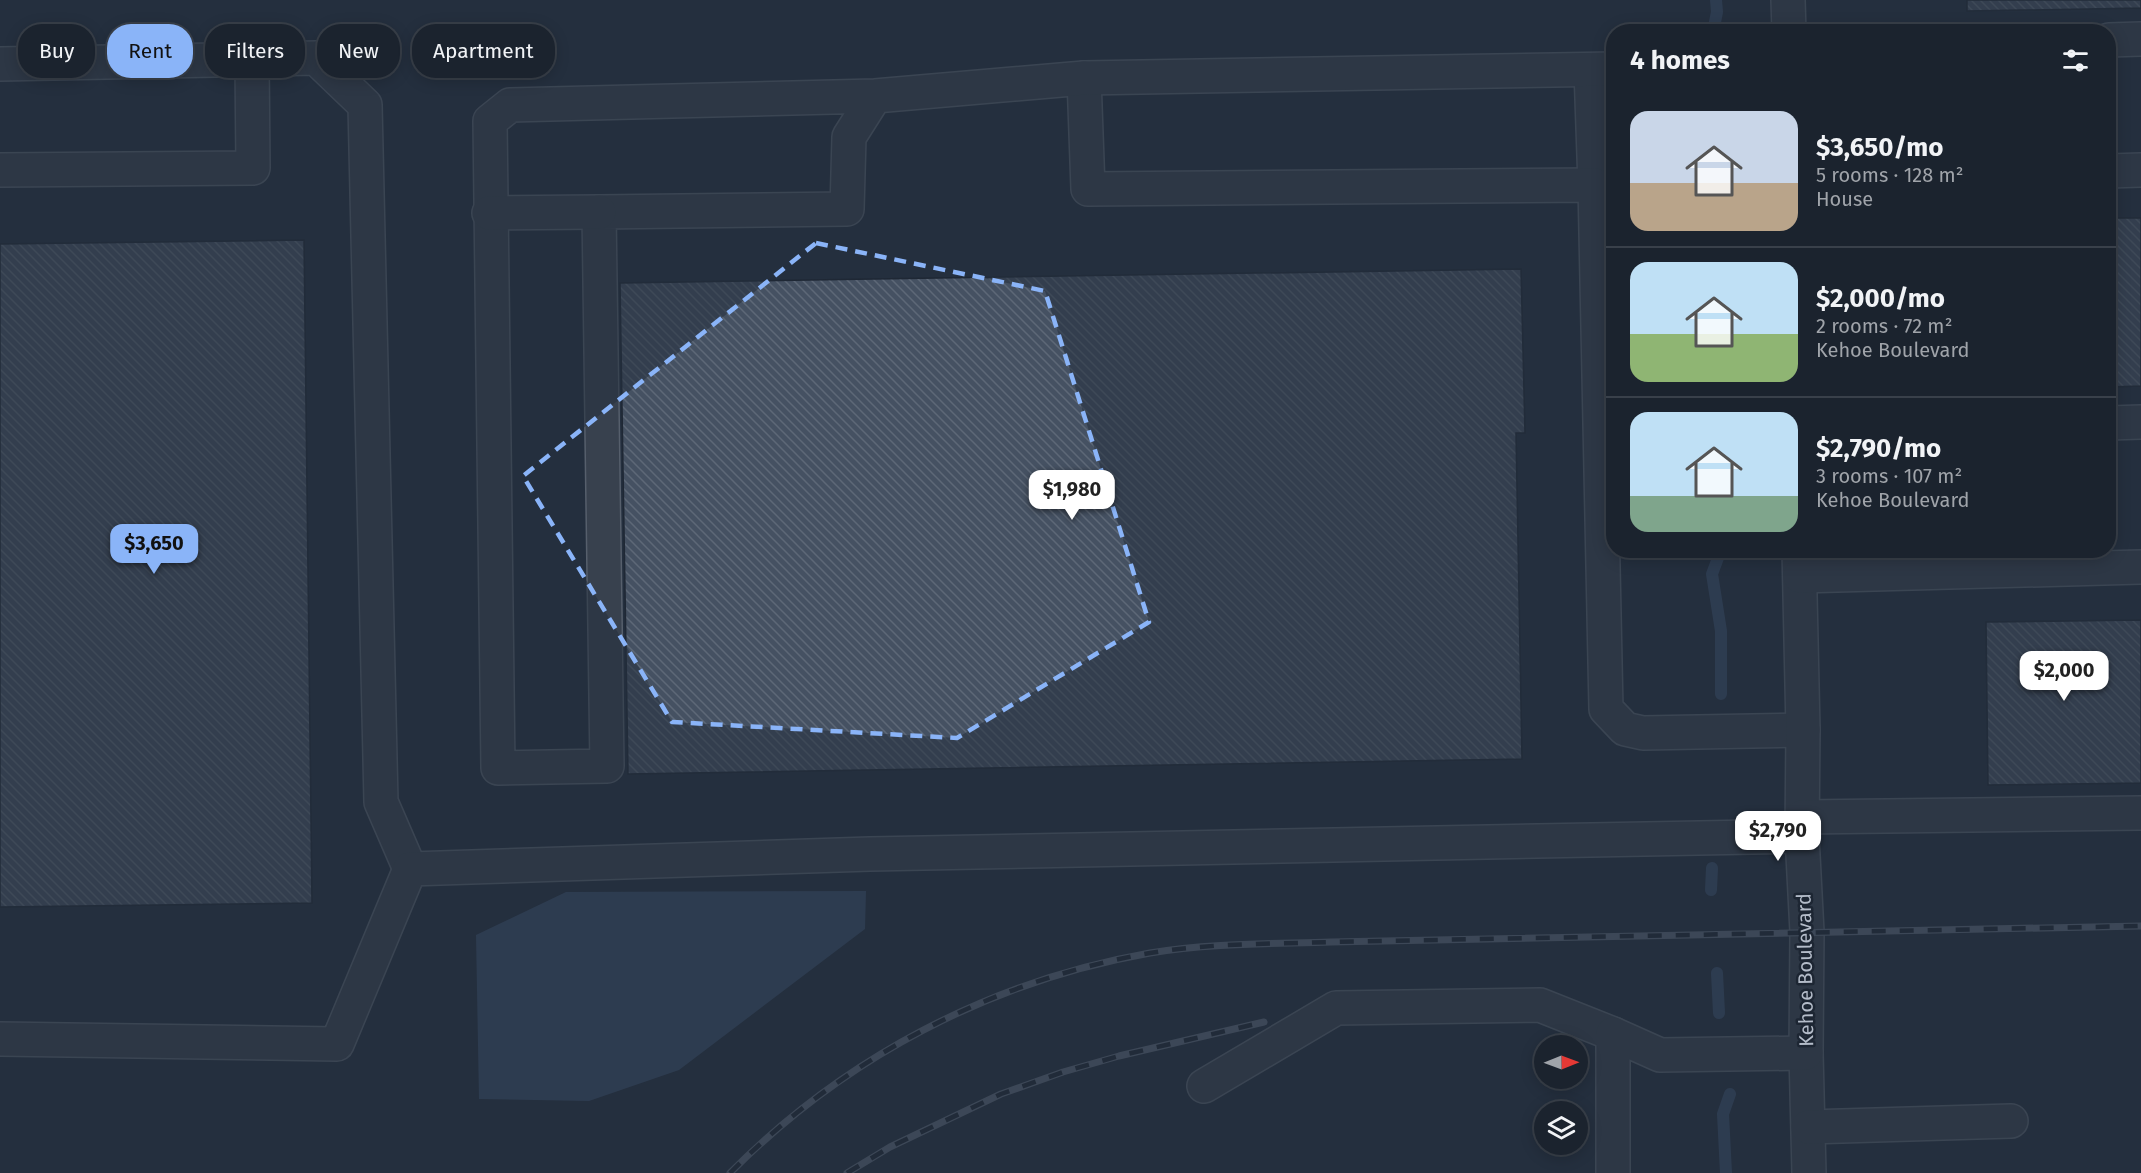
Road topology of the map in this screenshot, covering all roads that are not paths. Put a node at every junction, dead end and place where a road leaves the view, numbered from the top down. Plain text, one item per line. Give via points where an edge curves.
1 (1788, 0) edge
2 (1789, 24) edge
3 (2141, 39) edge
4 (2116, 40) edge
5 (305, 58) edge
6 (205, 60) edge
7 (0, 64) edge
8 (1603, 69) edge
9 (252, 78) edge
10 (1084, 78) junction
11 (874, 96) junction
12 (0, 170) edge
13 (2141, 170) edge
14 (2116, 171) edge
15 (1595, 185) junction
16 (599, 212) junction
17 (489, 213) junction
18 (2141, 422) edge
19 (2116, 423) edge
20 (1800, 563) edge
21 (2141, 567) edge
22 (1803, 730) junction
23 (2141, 813) edge
24 (1802, 827) junction
25 (410, 869) junction
26 (1613, 1034) junction
27 (0, 1039) edge
28 (1806, 1053) junction
29 (1204, 1086) dead end
30 (2011, 1121) dead end
31 (1808, 1127) junction
32 (1613, 1173) edge
33 (1809, 1173) edge

1 - 2 street
3 - 4 street
5 - 25 street via 316,58 365,105 381,802
6 - 7 street
8 - 10 street
8 - 15 street
9 - 12 street via 253,168
10 - 11 street
10 - 15 street via 1088,189
11 - 16 street via 849,137 847,209
11 - 17 street via 510,105 490,121
13 - 14 street
15 - 22 street via 1606,709 1625,729 1643,733
16 - 17 street
16 - 17 street via 606,766 498,768
18 - 19 street
20 - 21 street
20 - 22 street, Kehoe Boulevard
22 - 24 street, Kehoe Boulevard
23 - 24 street
24 - 25 street
24 - 28 street, Kehoe Boulevard via 1807,932
25 - 27 street via 337,1044
26 - 28 street via 1660,1055
26 - 29 street via 1540,1005 1336,1008
26 - 32 street
28 - 31 street, Kehoe Boulevard
30 - 31 street
31 - 33 street, Kehoe Boulevard

